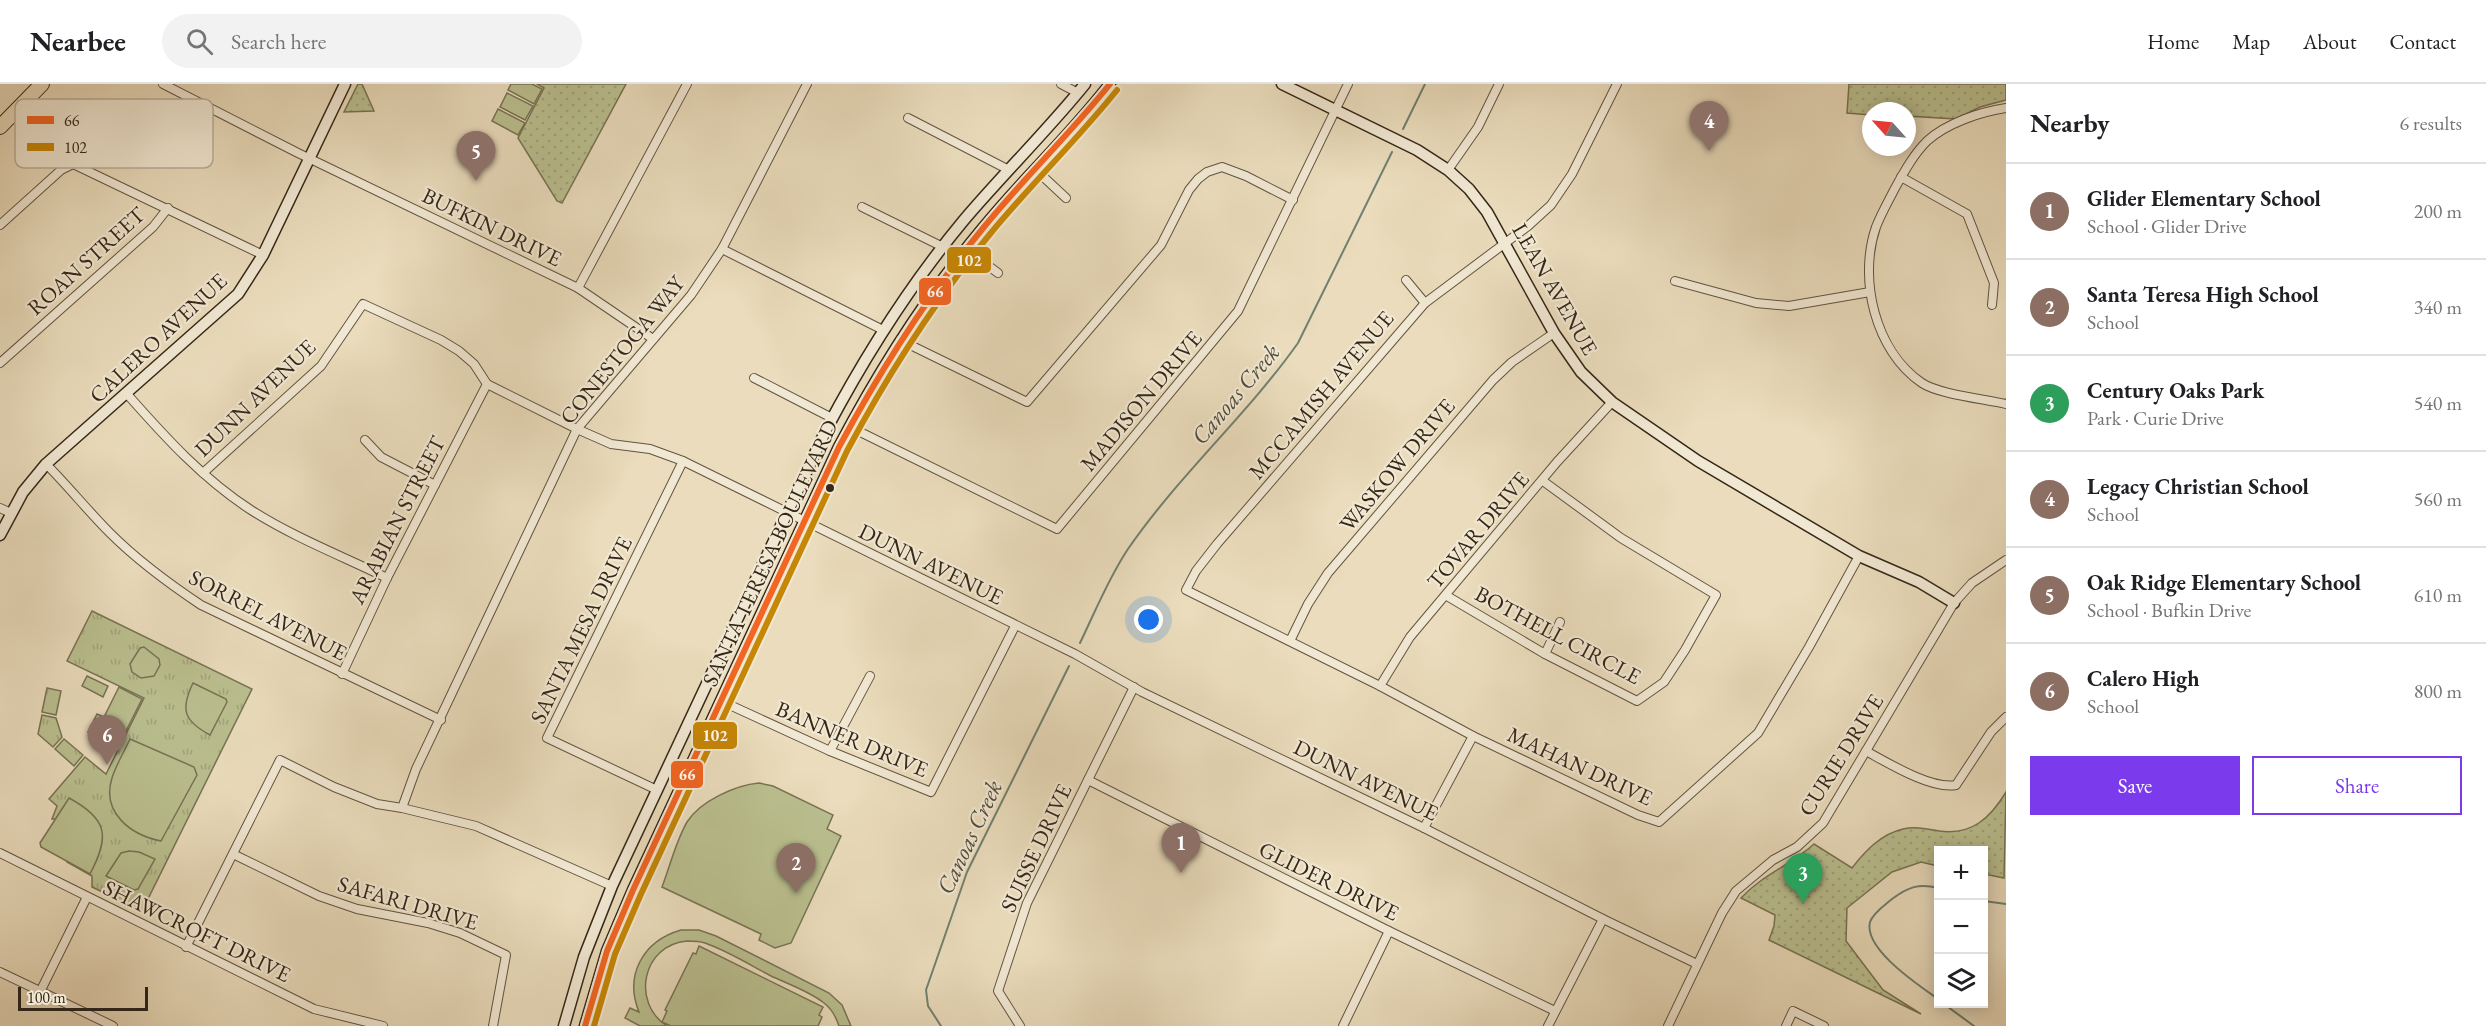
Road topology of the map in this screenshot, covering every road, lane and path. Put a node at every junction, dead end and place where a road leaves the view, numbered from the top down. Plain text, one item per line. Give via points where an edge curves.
1 (42, 84) edge
2 (163, 84) edge
3 (345, 84) edge
4 (687, 84) edge
5 (807, 84) edge
6 (1061, 84) edge
7 (1110, 84) edge
8 (1282, 84) edge
9 (1348, 84) edge
10 (1499, 84) edge
11 (1617, 84) edge
12 (1082, 88) edge
13 (27, 99) edge
14 (192, 99) edge
15 (2006, 108) edge
16 (213, 110) edge
17 (1336, 111) junction
18 (15, 112) edge
19 (908, 118) dead end
20 (0, 127) edge
21 (309, 159) junction
22 (66, 168) edge
23 (82, 168) edge
24 (1009, 170) junction
25 (1036, 170) junction
26 (1448, 170) junction
27 (1901, 177) junction
28 (1066, 198) dead end
29 (1293, 200) junction
30 (862, 207) dead end
31 (168, 208) junction
32 (0, 225) edge
33 (1504, 243) junction
34 (943, 247) junction
35 (722, 249) junction
36 (966, 249) junction
37 (263, 255) junction
38 (998, 273) dead end
39 (1406, 280) dead end
40 (1675, 281) dead end
41 (578, 288) junction
42 (1870, 292) junction
43 (1425, 303) junction
44 (1992, 305) dead end
45 (884, 330) junction
46 (1554, 333) junction
47 (653, 339) junction
48 (900, 340) junction
49 (0, 363) edge
50 (754, 378) dead end
51 (487, 384) junction
52 (127, 394) junction
53 (1612, 402) junction
54 (2006, 404) edge
55 (832, 418) junction
56 (850, 427) junction
57 (577, 429) junction
58 (365, 441) dead end
59 (683, 461) junction
60 (46, 464) junction
61 (203, 473) junction
62 (1543, 481) junction
63 (435, 485) junction
64 (0, 508) edge
65 (11, 513) junction
66 (787, 513) junction
67 (805, 521) junction
68 (0, 535) edge
69 (1859, 556) junction
70 (2006, 560) edge
71 (387, 578) junction
72 (1186, 590) joint
73 (1447, 596) junction
74 (1954, 603) junction
75 (1560, 622) dead end
76 (1015, 626) junction
77 (1290, 641) junction
78 (1545, 654) junction
79 (342, 674) junction
80 (870, 676) dead end
81 (1380, 686) junction
82 (1134, 687) junction
83 (721, 701) junction
84 (2006, 717) edge
85 (441, 720) junction
86 (1473, 736) junction
87 (830, 751) junction
88 (1866, 751) junction
89 (1088, 780) junction
90 (657, 790) junction
91 (402, 808) junction
92 (1424, 828) junction
93 (0, 853) edge
94 (233, 854) junction
95 (612, 886) junction
96 (87, 897) junction
97 (1603, 919) junction
98 (1389, 931) junction
99 (186, 947) junction
100 (1697, 964) junction
101 (0, 972) edge
102 (41, 990) junction
103 (1555, 1011) junction
104 (113, 1026) edge
105 (383, 1026) edge
106 (493, 1026) edge
107 (564, 1026) edge
108 (585, 1026) edge
109 (1020, 1026) edge
110 (1344, 1026) edge
111 (1548, 1026) edge
112 (1668, 1026) edge
113 (1786, 1026) edge
114 (1824, 1026) edge

1 - 13 highway
2 - 14 street, BUFKIN DRIVE
3 - 21 main road, CALERO AVENUE
4 - 41 street
5 - 35 street, CONESTOGA WAY
6 - 12 street
7 - 25 main road, SANTA TERESA BOULEVARD
8 - 17 main road, LEAN AVENUE
9 - 17 street, MADISON DRIVE
10 - 26 street via 1478,127
11 - 33 street, MCCAMISH AVENUE via 1565,184 1543,212
12 - 24 main road, SANTA TERESA BOULEVARD
15 - 27 street via 1971,117 1929,139
16 - 21 street, BUFKIN DRIVE
17 - 26 main road, LEAN AVENUE via 1417,150
17 - 29 street, MADISON DRIVE
18 - 20 highway
19 - 24 street
21 - 37 main road, CALERO AVENUE
21 - 41 street, BUFKIN DRIVE
22 - 32 street
23 - 31 street
24 - 34 main road, SANTA TERESA BOULEVARD
25 - 28 street
25 - 36 main road, SANTA TERESA BOULEVARD
26 - 33 main road, LEAN AVENUE via 1487,212
27 - 42 street via 1876,227
27 - 44 street via 1967,214 1994,283
29 - 48 street via 1222,167 1207,172 1189,190 1161,245 1028,402
29 - 56 street, MADISON DRIVE via 1238,311 1057,529
30 - 34 street
31 - 37 street
31 - 49 street, ROAN STREET via 153,227
33 - 43 street, MCCAMISH AVENUE
33 - 46 main road, LEAN AVENUE
34 - 45 main road, SANTA TERESA BOULEVARD
35 - 45 street
35 - 47 street, CONESTOGA WAY via 691,295
36 - 38 street
36 - 48 main road, SANTA TERESA BOULEVARD
37 - 52 main road, CALERO AVENUE via 231,301
39 - 43 street
40 - 42 street via 1756,303 1789,306
41 - 47 street, BUFKIN DRIVE
42 - 54 street via 1881,330 1895,354 1923,384
43 - 72 street, MCCAMISH AVENUE via 1217,544
45 - 55 main road, SANTA TERESA BOULEVARD
46 - 53 main road, LEAN AVENUE via 1581,372
46 - 77 street, WASKOW DRIVE via 1493,380 1328,573
47 - 57 street, CONESTOGA WAY
48 - 56 main road, SANTA TERESA BOULEVARD
50 - 55 street
51 - 57 street, DUNN AVENUE
51 - 61 street, DUNN AVENUE via 474,364 459,351 363,304 321,366
51 - 63 street, ARABIAN STREET
52 - 60 main road, CALERO AVENUE
52 - 61 street
53 - 62 street, TOVAR DRIVE
53 - 69 main road, LEAN AVENUE via 1698,461
55 - 66 main road, SANTA TERESA BOULEVARD
56 - 67 main road, SANTA TERESA BOULEVARD
57 - 59 street, DUNN AVENUE via 611,444 650,449
57 - 85 street, CONESTOGA WAY
58 - 63 street via 381,457
59 - 66 street, DUNN AVENUE
59 - 90 street, SANTA MESA DRIVE via 547,738
60 - 65 main road, CALERO AVENUE
60 - 79 street, SORREL AVENUE via 109,532 173,587 201,605
61 - 71 street via 261,515
62 - 73 street, TOVAR DRIVE
62 - 78 street, BOTHELL CIRCLE via 1621,538 1716,596 1664,682 1637,701
63 - 71 street, ARABIAN STREET
64 - 65 street
65 - 68 main road, CALERO AVENUE
66 - 67 street, DUNN AVENUE
66 - 90 main road, SANTA TERESA BOULEVARD
67 - 76 street, DUNN AVENUE
67 - 83 main road, SANTA TERESA BOULEVARD
69 - 74 main road, LEAN AVENUE via 1919,582
69 - 86 street, MAHAN DRIVE via 1758,733 1659,822
70 - 74 street, CURIE DRIVE via 1972,583
71 - 79 street, ARABIAN STREET
72 - 77 street, MAHAN DRIVE
73 - 78 street, BOTHELL CIRCLE
73 - 81 street, TOVAR DRIVE via 1410,637
74 - 88 street, CURIE DRIVE
75 - 78 street
76 - 82 street, DUNN AVENUE
76 - 87 street, BANNER DRIVE via 931,792
77 - 81 street, MAHAN DRIVE
79 - 85 street, SORREL AVENUE
80 - 87 street
81 - 86 street, MAHAN DRIVE
82 - 89 street, SUISSE DRIVE
82 - 92 street, DUNN AVENUE
83 - 87 street, BANNER DRIVE
83 - 108 main road, SANTA TERESA BOULEVARD via 617,927
84 - 88 street via 1991,732 1956,785 1946,787
85 - 91 street, CONESTOGA WAY via 416,769
86 - 92 street
88 - 100 street, CURIE DRIVE via 1823,823 1736,891
89 - 98 street, GLIDER DRIVE
89 - 109 street, SUISSE DRIVE via 1027,903 998,991
90 - 95 main road, SANTA TERESA BOULEVARD
91 - 94 street via 377,804 280,760
91 - 95 street via 476,826
92 - 97 street, DUNN AVENUE
93 - 96 street, SHAWCROFT DRIVE
94 - 99 street
94 - 106 street, SAFARI DRIVE via 319,896 357,909 428,923 506,954
95 - 107 main road, SANTA TERESA BOULEVARD via 584,957
96 - 99 street, SHAWCROFT DRIVE
96 - 102 street
97 - 100 street, DUNN AVENUE
97 - 103 street
98 - 103 street, GLIDER DRIVE
98 - 110 street
99 - 105 street, SHAWCROFT DRIVE via 314,1008
100 - 112 street, CURIE DRIVE
101 - 102 street
102 - 104 street
103 - 111 street
113 - 114 street via 1793,1011

